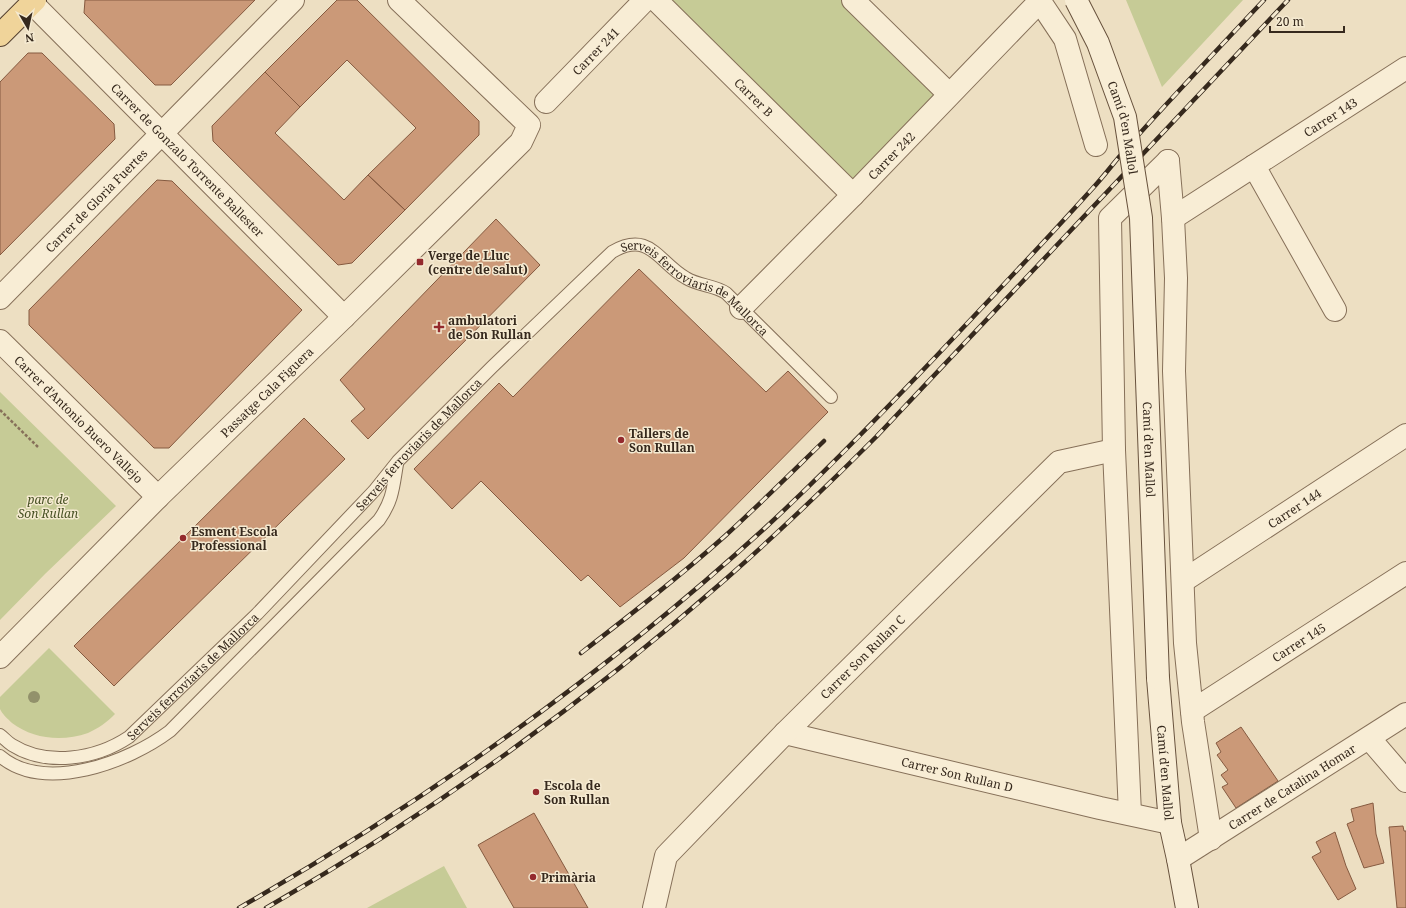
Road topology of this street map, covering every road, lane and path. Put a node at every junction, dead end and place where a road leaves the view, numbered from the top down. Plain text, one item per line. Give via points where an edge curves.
1 (293, 0) edge
2 (399, 0) edge
3 (645, 0) edge
4 (656, 0) edge
5 (853, 0) edge
6 (1076, 0) edge
7 (32, 1) edge
8 (1039, 1) edge
9 (0, 35) edge
10 (1406, 68) edge
11 (950, 94) junction
12 (546, 102) dead end
13 (162, 133) junction
14 (1096, 145) dead end
15 (1254, 166) junction
16 (853, 195) junction
17 (1173, 218) junction
18 (0, 298) edge
19 (741, 308) junction
20 (1335, 310) dead end
21 (344, 317) junction
22 (0, 340) edge
23 (831, 397) dead end
24 (0, 410) edge
25 (1406, 434) edge
26 (40, 448) dead end
27 (1114, 450) junction
28 (398, 461) junction
29 (158, 497) junction
30 (1406, 573) edge
31 (1183, 581) junction
32 (0, 657) edge
33 (1192, 711) junction
34 (1406, 714) edge
35 (785, 733) junction
36 (0, 735) edge
37 (1369, 738) junction
38 (0, 756) edge
39 (1406, 781) edge
40 (1130, 814) junction
41 (1170, 823) junction
42 (1211, 839) junction
43 (1178, 859) junction
44 (654, 908) edge
45 (1187, 908) edge

1 - 13 street, Carrer de Gloria Fuertes
2 - 21 street, Passatge Cala Figuera via 528,125 521,142
3 - 12 street, Carrer 241
4 - 16 street, Carrer B
5 - 11 street
6 - 41 street, Camí d'en Mallol, bridge via 1098,43 1125,117 1141,218 1158,678
7 - 9 main road
7 - 13 street, Carrer de Gonzalo Torrente Ballester
8 - 11 street, Carrer 242
8 - 14 street via 1065,39
10 - 15 street, Carrer 143
11 - 16 street, Carrer 242
13 - 18 street, Carrer de Gloria Fuertes
13 - 21 street, Carrer de Gonzalo Torrente Ballester
15 - 17 street, Carrer 143
15 - 20 street
16 - 19 street, Carrer 242
17 - 27 street via 1168,161 1110,218
17 - 31 street via 1176,278 1174,371
19 - 23 lane, Serveis ferroviaris de Mallorca
19 - 28 lane, Serveis ferroviaris de Mallorca via 720,289 687,279 655,251 634,244 623,246 612,252
21 - 29 street, Passatge Cala Figuera
22 - 29 street, Carrer d'Antonio Buero Vallejo
24 - 26 path
25 - 31 street, Carrer 144
27 - 35 street, Carrer Son Rullan C via 1059,462
27 - 40 street
28 - 36 lane, Serveis ferroviaris de Mallorca via 374,491 257,614 129,737 99,752 50,758 11,745
28 - 38 lane via 392,498 379,520 170,731 156,742 112,763 72,772 25,770
29 - 32 street, Passatge Cala Figuera
30 - 33 street, Carrer 145
31 - 33 street via 1185,643
33 - 42 street
34 - 37 street, Carrer de Catalina Homar
35 - 40 street, Carrer Son Rullan D
35 - 44 street, Carrer Son Rullan C via 666,856
37 - 39 street
37 - 42 street, Carrer de Catalina Homar
40 - 41 street, Carrer Son Rullan D
41 - 43 street, Camí d'en Mallol
42 - 43 street, Carrer de Catalina Homar
43 - 45 street, Camí d'en Mallol

